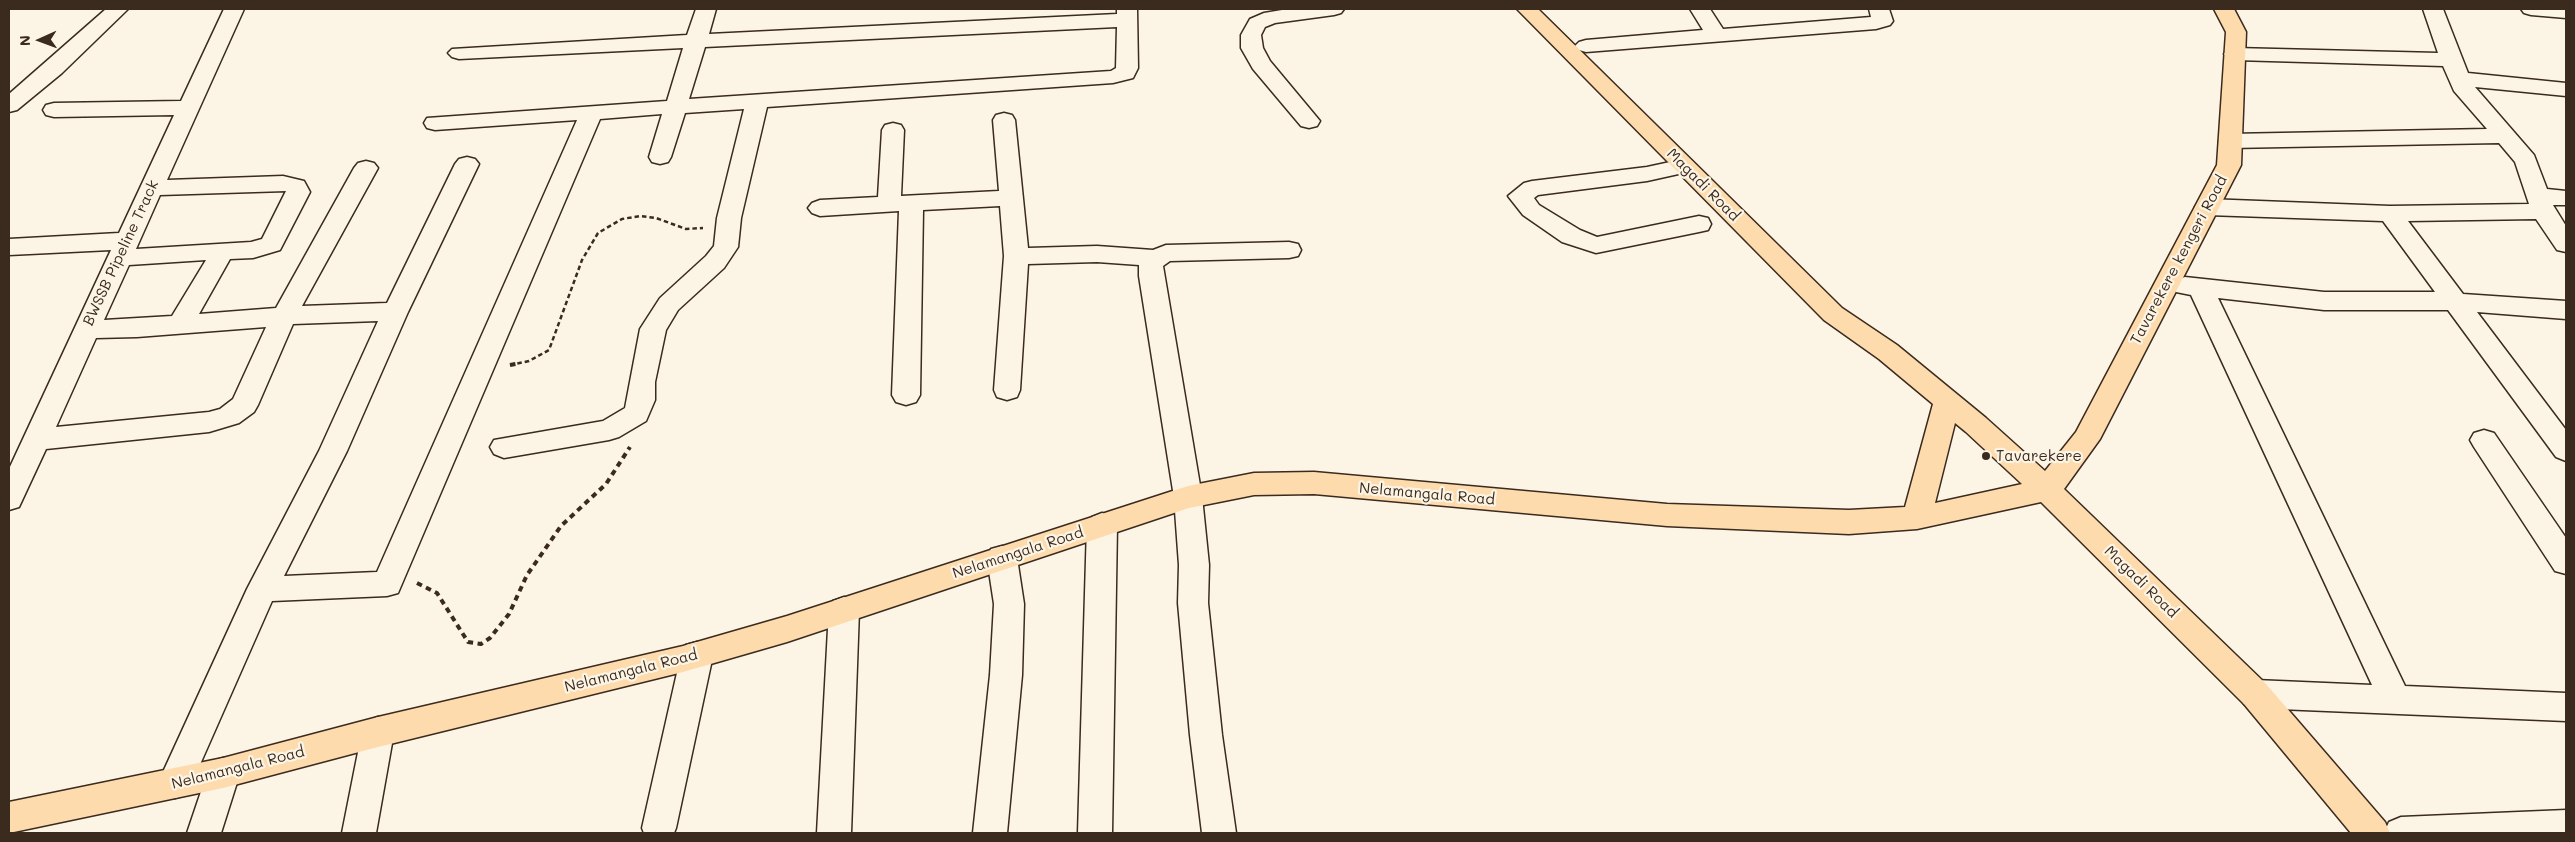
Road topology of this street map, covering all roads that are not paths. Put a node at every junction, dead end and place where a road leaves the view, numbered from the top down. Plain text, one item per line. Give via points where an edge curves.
1 (118, 9) edge
2 (234, 9) edge
3 (706, 9) edge
4 (1334, 9) edge
5 (1527, 9) edge
6 (1549, 9) edge
7 (1700, 9) edge
8 (1788, 9) edge
9 (1879, 9) edge
10 (2224, 9) edge
11 (2433, 9) edge
12 (2531, 9) edge
13 (2566, 12) edge
14 (1128, 14) edge
15 (1801, 27) junction
16 (1716, 34) junction
17 (695, 41) junction
18 (1586, 46) junction
19 (459, 53) dead end
20 (2235, 54) junction
21 (2455, 70) junction
22 (2566, 89) edge
23 (757, 102) junction
24 (9, 105) edge
25 (188, 108) junction
26 (674, 108) junction
27 (54, 110) dead end
28 (591, 113) junction
29 (1004, 120) dead end
30 (1309, 121) dead end
31 (435, 123) dead end
32 (893, 130) dead end
33 (2505, 136) junction
34 (2230, 141) junction
35 (660, 157) dead end
36 (466, 164) dead end
37 (1684, 166) junction
38 (366, 168) dead end
39 (151, 188) junction
40 (1011, 198) junction
41 (2566, 198) edge
42 (900, 204) junction
43 (2540, 204) junction
44 (2207, 207) junction
45 (820, 208) dead end
46 (2390, 214) junction
47 (1699, 224) dead end
48 (1770, 238) junction
49 (2566, 244) edge
50 (9, 247) edge
51 (122, 250) junction
52 (1289, 250) dead end
53 (219, 251) junction
54 (1016, 256) junction
55 (1156, 258) junction
56 (2166, 284) junction
57 (2200, 288) junction
58 (2455, 303) junction
59 (2566, 310) edge
60 (395, 312) junction
61 (284, 316) junction
62 (180, 324) junction
63 (86, 329) junction
64 (1008, 390) dead end
65 (906, 395) dead end
66 (1947, 402) junction
67 (35, 440) junction
68 (2484, 440) dead end
69 (504, 447) dead end
70 (2566, 450) edge
71 (2048, 490) junction
72 (1188, 496) junction
73 (9, 499) edge
74 (1917, 518) junction
75 (1102, 525) junction
76 (1002, 558) junction
77 (2566, 562) edge
78 (262, 589) junction
79 (844, 610) junction
80 (697, 655) junction
81 (2255, 694) junction
82 (2396, 701) junction
83 (2566, 707) edge
84 (378, 732) junction
85 (223, 773) junction
86 (175, 783) junction
87 (9, 818) edge
88 (2566, 826) edge
89 (659, 828) dead end
90 (204, 833) edge
91 (360, 833) edge
92 (834, 833) edge
93 (990, 833) edge
94 (1095, 833) edge
95 (1219, 833) edge
96 (2373, 833) edge
97 (2401, 833) edge

1 - 24 street
2 - 25 street, BWSSB Pipeline Track
3 - 17 street
4 - 30 street via 1271,17 1257,23 1251,35 1252,48 1261,64
5 - 37 main road, Magadi Road
6 - 18 main road, Magadi Road
7 - 16 street
8 - 15 street
9 - 15 street via 1884,18 1880,22
10 - 20 main road, Tavarekere kengeri Road via 2236,32
11 - 21 street
12 - 13 street
14 - 17 street
14 - 23 street via 1127,68 1121,76
15 - 16 street
16 - 18 street
17 - 19 street
17 - 26 street
18 - 48 main road, Magadi Road
20 - 21 street
20 - 34 main road, Tavarekere kengeri Road
21 - 22 street
21 - 33 street via 2462,86
23 - 26 street
23 - 69 street via 723,254 669,304 653,329 636,414 609,430
25 - 27 street
25 - 39 street, BWSSB Pipeline Track
26 - 28 street
26 - 35 street
28 - 31 street
28 - 78 street via 387,584
29 - 40 street
32 - 42 street
33 - 34 street
33 - 43 street via 2526,160
34 - 44 main road, Tavarekere kengeri Road via 2229,165
36 - 60 street
37 - 47 street via 1647,174 1532,188 1520,196 1531,210 1571,236 1596,245
37 - 48 main road, Magadi Road
38 - 61 street
39 - 51 street, BWSSB Pipeline Track
39 - 53 street via 282,183 296,186 298,192 271,244 253,250
40 - 42 street
40 - 54 street
41 - 43 street
42 - 45 street
42 - 65 street
43 - 46 street
43 - 49 street
44 - 46 street
44 - 56 main road, Tavarekere kengeri Road
46 - 58 street
48 - 66 main road, Magadi Road via 1833,314 1888,352
50 - 51 street
51 - 53 street
51 - 63 street, BWSSB Pipeline Track
52 - 55 street via 1180,252
53 - 62 street via 218,260
54 - 55 street via 1097,254
54 - 64 street
55 - 72 street via 1150,276
56 - 57 street
56 - 71 main road, Tavarekere kengeri Road via 2086,439
57 - 58 street via 2324,301 2425,300
57 - 82 street
58 - 59 street
58 - 70 street
60 - 61 street
60 - 78 street via 332,451
61 - 62 street
61 - 67 street via 244,405 229,416 209,422
62 - 63 street
63 - 67 street, BWSSB Pipeline Track
66 - 71 main road, Magadi Road
66 - 74 main road
67 - 73 street, BWSSB Pipeline Track
68 - 77 street
71 - 74 main road, Nelamangala Road
71 - 81 main road, Magadi Road
72 - 74 main road, Nelamangala Road via 1254,484 1314,483 1667,516 1849,522
72 - 75 main road, Nelamangala Road
72 - 95 street via 1194,565 1193,604
75 - 76 main road, Nelamangala Road
75 - 94 street
76 - 79 main road, Nelamangala Road
76 - 93 street via 1009,604
78 - 86 street
79 - 80 main road, Nelamangala Road
79 - 92 street
80 - 84 main road, Nelamangala Road
80 - 89 street
81 - 82 street
81 - 96 main road, Magadi Road
82 - 83 street
84 - 85 main road, Nelamangala Road
84 - 91 street
85 - 86 main road, Nelamangala Road
85 - 90 street
86 - 87 main road, Nelamangala Road
88 - 97 street

